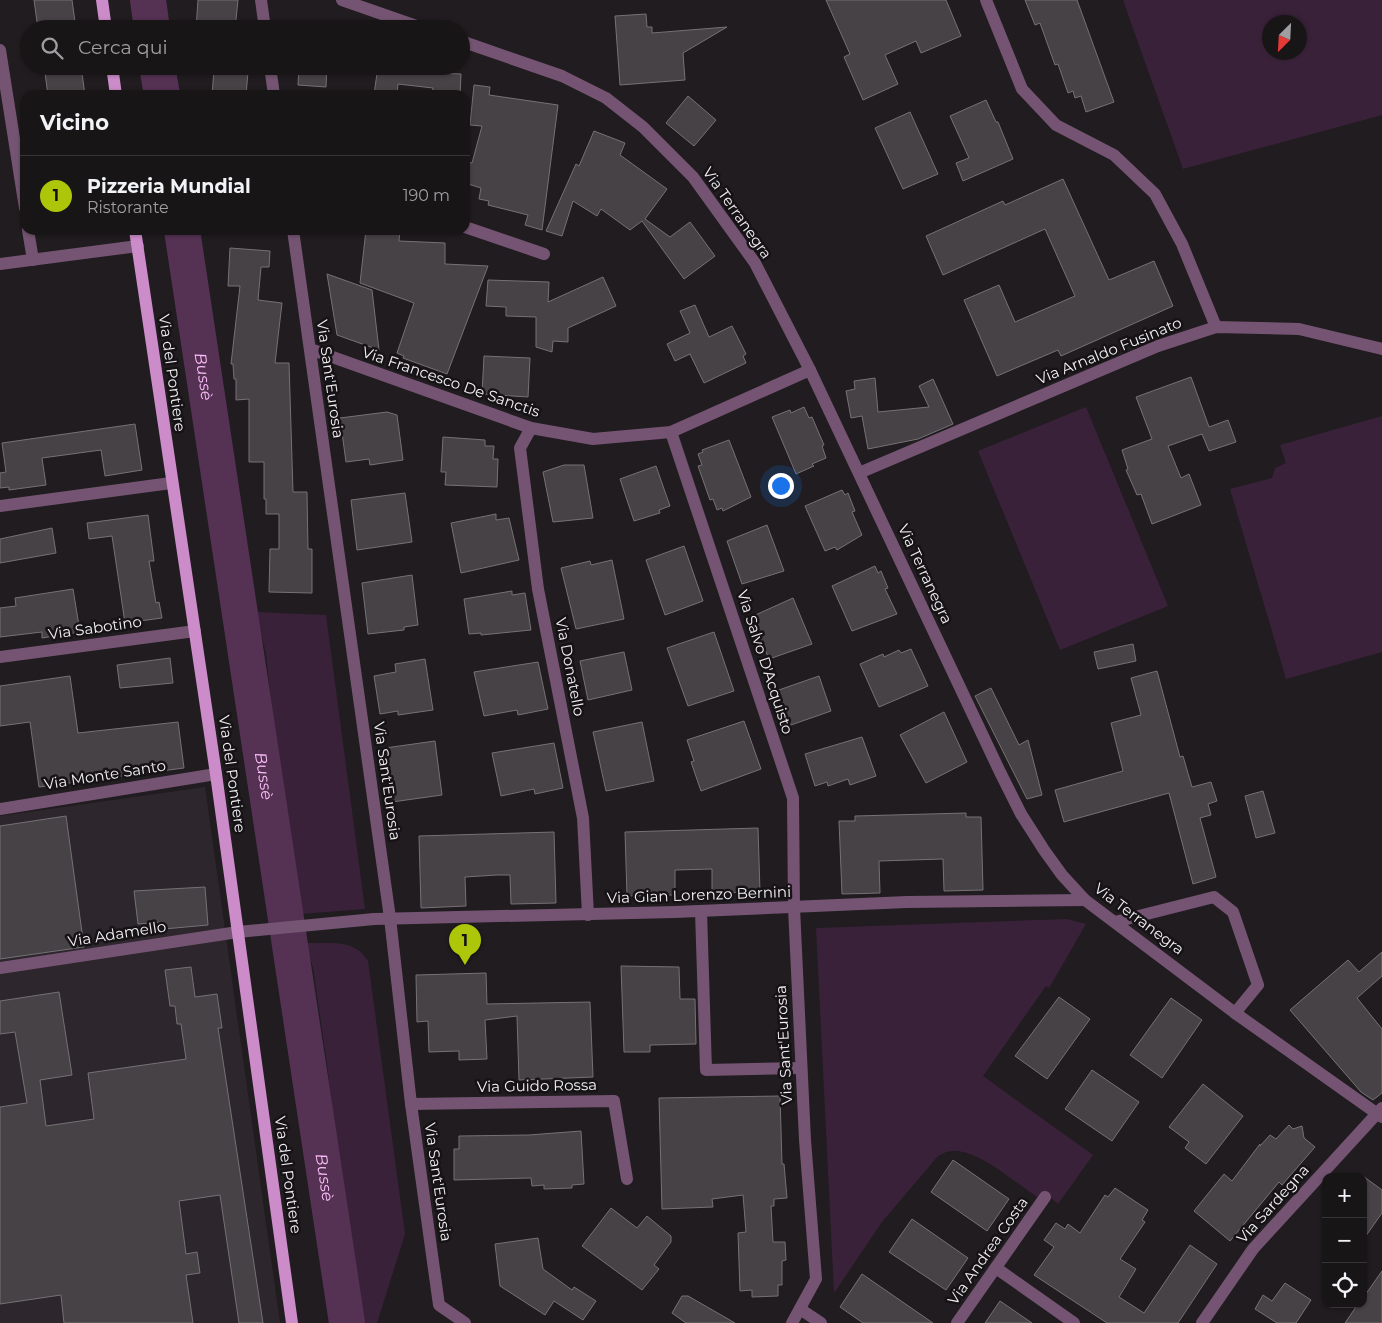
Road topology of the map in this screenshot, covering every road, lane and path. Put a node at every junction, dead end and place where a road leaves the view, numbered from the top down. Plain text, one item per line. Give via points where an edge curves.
1 (102, 0) edge
2 (261, 0) edge
3 (342, 0) edge
4 (986, 0) edge
5 (105, 20) edge
6 (264, 20) edge
7 (399, 20) edge
8 (470, 44) edge
9 (0, 50) edge
10 (113, 75) edge
11 (271, 75) edge
12 (115, 90) edge
13 (273, 90) edge
14 (20, 176) edge
15 (470, 229) edge
16 (29, 235) edge
17 (136, 235) edge
18 (294, 235) edge
19 (138, 246) junction
20 (544, 254) dead end
21 (33, 260) junction
22 (0, 264) edge
23 (1216, 327) junction
24 (310, 349) junction
25 (1382, 349) edge
26 (810, 370) junction
27 (531, 428) junction
28 (671, 432) junction
29 (859, 473) junction
30 (171, 483) junction
31 (0, 506) edge
32 (195, 631) junction
33 (0, 657) edge
34 (216, 774) junction
35 (0, 809) edge
36 (1085, 900) junction
37 (794, 908) junction
38 (701, 911) junction
39 (588, 915) junction
40 (390, 918) junction
41 (1115, 922) junction
42 (315, 924) joint
43 (244, 931) junction
44 (0, 968) edge
45 (1234, 1012) junction
46 (801, 1068) junction
47 (411, 1104) junction
48 (1380, 1112) edge
49 (626, 1179) dead end
50 (1045, 1197) dead end
51 (996, 1268) junction
52 (800, 1309) junction
53 (292, 1323) edge
54 (465, 1323) edge
55 (792, 1323) edge
56 (821, 1323) edge
57 (957, 1323) edge
58 (1074, 1323) edge
59 (1202, 1323) edge

1 - 5 main road
2 - 6 street
3 - 7 street
4 - 23 street via 1022,89 1056,125 1114,155 1155,194 1182,244
8 - 26 street, Via Terranegra via 562,76 606,98 643,127 693,177 755,263
9 - 14 street
10 - 12 main road
11 - 13 street
15 - 20 street
16 - 21 street
17 - 19 main road, Via del Pontiere
18 - 24 street, Via Sant'Eurosia
19 - 21 street
19 - 30 main road, Via del Pontiere
21 - 22 street
23 - 25 street, Via Arnaldo Fusinato via 1299,329
23 - 29 street, Via Arnaldo Fusinato via 1158,346
24 - 27 street, Via Francesco De Sanctis
24 - 40 street, Via Sant'Eurosia
26 - 28 street, Via Francesco De Sanctis
26 - 29 street, Via Terranegra
27 - 28 street, Via Francesco De Sanctis via 594,439
27 - 39 street, Via Donatello via 520,448 538,589 583,818
28 - 37 street, Via Salvo D'Acquisto via 793,798
29 - 36 street, Via Terranegra via 1021,814 1062,876
30 - 31 street
30 - 32 main road, Via del Pontiere
32 - 33 street, Via Sabotino
32 - 34 main road, Via del Pontiere
34 - 35 street, Via Monte Santo
34 - 43 main road, Via del Pontiere
36 - 37 street, Via Gian Lorenzo Bernini via 907,902
36 - 41 street, Via Terranegra
37 - 38 street, Via Gian Lorenzo Bernini
37 - 46 street, Via Sant'Eurosia
38 - 39 street, Via Gian Lorenzo Bernini
38 - 46 street via 706,1070
39 - 40 street, Via Gian Lorenzo Bernini
40 - 42 street, Via Gian Lorenzo Bernini
40 - 47 street, Via Sant'Eurosia
41 - 45 street, Via Terranegra
41 - 45 street via 1214,897 1233,912 1258,985
42 - 43 street, Via Adamello
43 - 44 street, Via Adamello
43 - 53 main road, Via del Pontiere
45 - 48 street, Via Terranegra
46 - 52 street, Via Sant'Eurosia via 816,1279
47 - 49 street, Via Guido Rossa via 614,1101
47 - 54 street, Via Sant'Eurosia via 439,1305
48 - 59 street, Via Sardegna via 1253,1249
50 - 51 street, Via Andrea Costa
51 - 57 street, Via Andrea Costa
51 - 58 street
52 - 55 street, Via Sant'Eurosia
52 - 56 street

